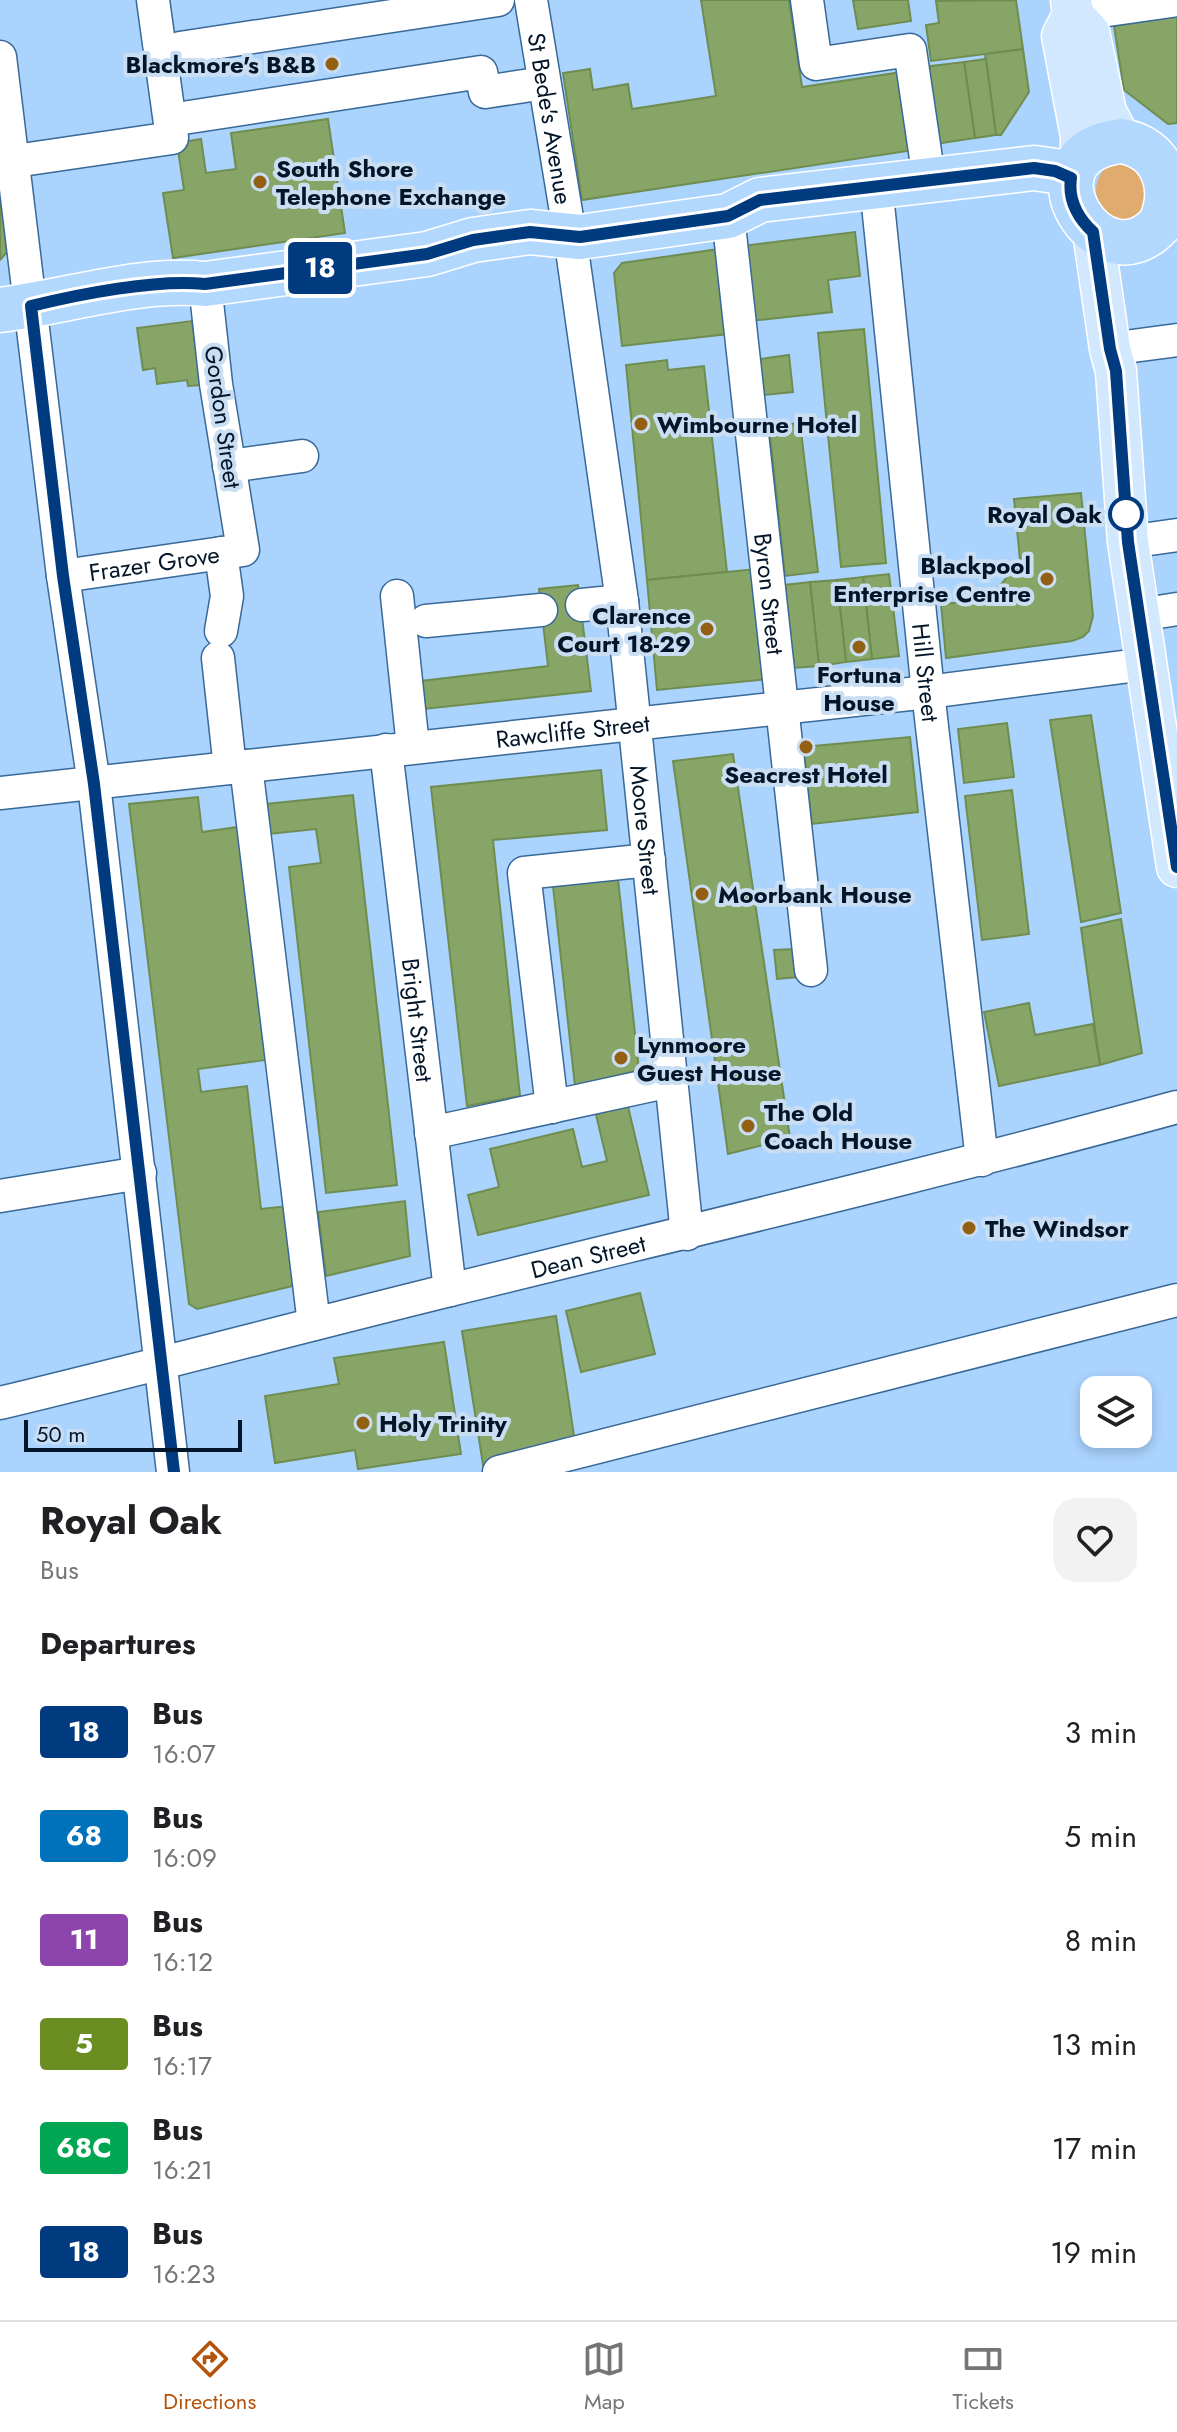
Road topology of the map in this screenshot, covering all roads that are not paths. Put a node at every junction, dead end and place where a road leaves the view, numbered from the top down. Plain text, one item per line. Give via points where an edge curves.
1 (153, 0) edge
2 (498, 0) edge
3 (531, 0) edge
4 (807, 0) edge
5 (1177, 0) edge
6 (1072, 7) edge
7 (180, 48) dead end
8 (0, 57) edge
9 (544, 83) junction
10 (171, 129) junction
11 (1121, 141) junction
12 (1170, 160) edge
13 (15, 161) junction
14 (1076, 168) junction
15 (929, 179) junction
16 (876, 185) junction
17 (1174, 203) edge
18 (728, 216) junction
19 (570, 236) junction
20 (1112, 236) junction
21 (205, 284) junction
22 (16, 308) edge
23 (1177, 340) edge
24 (1118, 355) junction
25 (302, 456) dead end
26 (229, 466) junction
27 (1177, 535) edge
28 (1128, 542) junction
29 (232, 551) junction
30 (63, 576) junction
31 (397, 596) dead end
32 (622, 601) junction
33 (582, 605) dead end
34 (541, 610) dead end
35 (426, 621) dead end
36 (1156, 631) edge
37 (928, 692) junction
38 (783, 708) junction
39 (1166, 722) edge
40 (635, 724) junction
41 (399, 748) junction
42 (238, 767) junction
43 (94, 784) junction
44 (0, 793) edge
45 (1175, 847) edge
46 (649, 860) junction
47 (811, 970) dead end
48 (670, 1081) junction
49 (552, 1107) junction
50 (1177, 1107) edge
51 (431, 1133) junction
52 (982, 1160) junction
53 (140, 1173) junction
54 (0, 1196) edge
55 (687, 1234) junction
56 (450, 1290) junction
57 (1177, 1300) edge
58 (314, 1324) junction
59 (162, 1364) junction
60 (0, 1403) edge
61 (173, 1472) edge
62 (499, 1472) edge

1 - 10 street
2 - 7 street
3 - 9 street, St Bede's Avenue
4 - 15 street via 816,64 910,50
5 - 6 street
6 - 11 main road via 1089,32 1106,112
6 - 14 main road via 1062,36 1081,136
8 - 13 street
9 - 10 street via 485,92 481,72
9 - 19 street, St Bede's Avenue
10 - 13 street
11 - 12 highway
11 - 14 highway via 1101,146
12 - 17 highway
13 - 22 street
14 - 15 highway
14 - 20 highway via 1071,199 1081,218
15 - 16 highway
16 - 18 highway via 760,200
16 - 37 street, Hill Street
17 - 20 highway via 1157,228
18 - 19 highway
18 - 38 street, Byron Street
19 - 21 highway via 530,232 473,240 427,254
19 - 32 street, Moore Street
20 - 24 main road via 1126,260 1129,299
21 - 22 highway via 182,282
21 - 26 street, Gordon Street
22 - 30 street
23 - 24 street
24 - 28 main road
25 - 26 street
26 - 29 street, Gordon Street
27 - 28 street
28 - 36 main road
29 - 30 street, Frazer Grove
29 - 42 street, Gordon Street via 219,645
30 - 43 street
31 - 41 street, Bright Street
32 - 33 street
32 - 40 street, Moore Street
34 - 35 street
36 - 37 street, Rawcliffe Street
36 - 39 main road
37 - 38 street, Rawcliffe Street
37 - 52 street, Hill Street
38 - 40 street, Rawcliffe Street
38 - 47 street, Byron Street
39 - 45 main road
40 - 41 street, Rawcliffe Street
40 - 46 street, Moore Street
41 - 42 street, Rawcliffe Street
41 - 51 street, Bright Street
42 - 43 street, Rawcliffe Street
42 - 58 street, Gordon Street
43 - 44 street, Rawcliffe Street
43 - 53 street
46 - 48 street, Moore Street
46 - 49 street via 524,873
48 - 49 street
48 - 55 street, Moore Street
49 - 51 street
50 - 52 street, Dean Street
51 - 56 street, Bright Street
52 - 55 street, Dean Street
53 - 54 street
53 - 59 street
55 - 56 street, Dean Street
56 - 58 street, Dean Street
57 - 62 street
58 - 59 street, Dean Street
59 - 60 street, Dean Street
59 - 61 street

